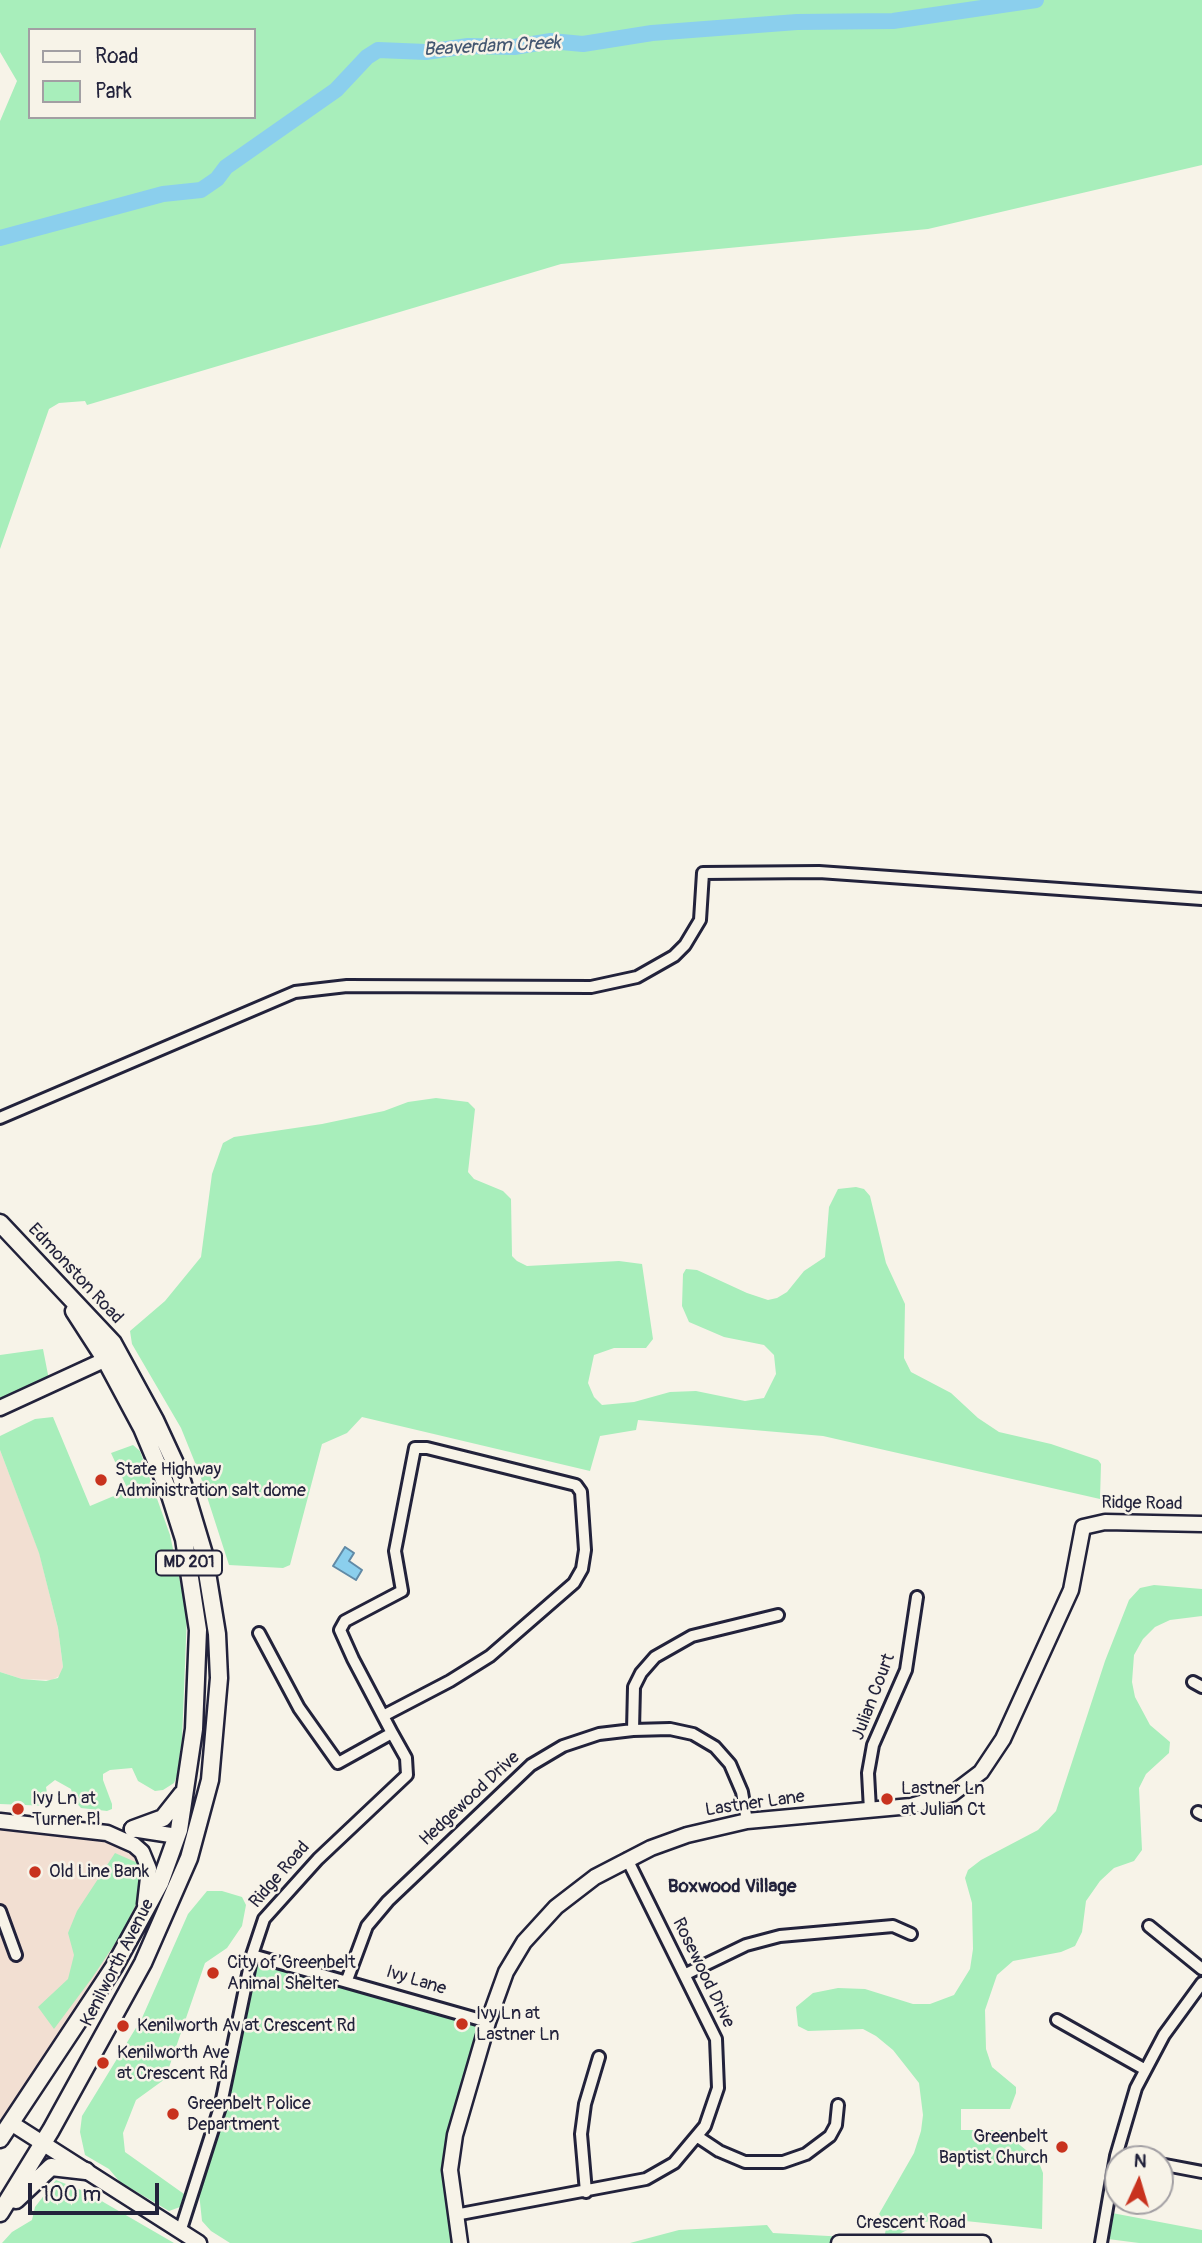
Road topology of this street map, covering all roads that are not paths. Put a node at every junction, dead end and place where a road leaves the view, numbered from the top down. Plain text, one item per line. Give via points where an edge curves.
1 (1202, 900) edge
2 (0, 1118) edge
3 (0, 1224) edge
4 (112, 1356) junction
5 (0, 1408) edge
6 (1202, 1524) edge
7 (1083, 1527) joint
8 (917, 1597) dead end
9 (778, 1615) dead end
10 (259, 1633) dead end
11 (383, 1716) junction
12 (633, 1730) junction
13 (392, 1733) junction
14 (188, 1783) junction
15 (870, 1810) junction
16 (0, 1821) edge
17 (747, 1821) junction
18 (82, 1829) junction
19 (133, 1829) junction
20 (177, 1836) junction
21 (627, 1859) junction
22 (180, 1878) junction
23 (0, 1911) edge
24 (142, 1915) junction
25 (1149, 1926) dead end
26 (911, 1934) dead end
27 (16, 1955) dead end
28 (252, 1955) junction
29 (1202, 1969) edge
30 (686, 1974) junction
31 (347, 1980) junction
32 (1202, 1983) edge
33 (1057, 2020) dead end
34 (488, 2022) junction
35 (599, 2057) dead end
36 (1144, 2069) junction
37 (838, 2105) dead end
38 (11, 2123) junction
39 (698, 2137) junction
40 (0, 2139) edge
41 (43, 2143) junction
42 (1120, 2145) edge
43 (1174, 2167) edge
44 (86, 2171) junction
45 (1202, 2172) edge
46 (586, 2192) junction
47 (0, 2215) edge
48 (1106, 2215) edge
49 (455, 2216) junction
50 (180, 2232) junction
51 (199, 2243) edge
52 (460, 2243) edge
53 (839, 2243) edge
54 (983, 2243) edge
55 (1101, 2243) edge

1 - 2 street via 819,872 703,873 700,920 685,945 637,977 568,988 312,988 273,999
3 - 4 main road, Edmonston Road / MD 201
4 - 5 street
4 - 14 main road, Kenilworth Avenue / MD 201 via 169,1492 192,1580 198,1677
4 - 22 main road, Kenilworth Avenue / MD 201 via 155,1420 187,1493 204,1554 217,1634 218,1711 210,1780 196,1838
6 - 7 street, Ridge Road via 1105,1521
7 - 15 street, Lastner Lane via 1071,1590 992,1759 952,1794
8 - 15 street, Julian Court via 906,1670 873,1745 868,1773
9 - 12 street via 692,1636 655,1657 634,1687
10 - 13 street via 299,1708 338,1763
11 - 11 street via 490,1656 574,1583 585,1550 581,1492 576,1485 415,1448 395,1550 402,1591 345,1621 340,1630
11 - 13 street
12 - 17 street, Hedgewood Drive via 683,1731 715,1747 735,1774
12 - 31 street, Hedgewood Drive via 563,1745 531,1765 375,1915 360,1939
13 - 28 street, Ridge Road via 406,1758 407,1775 275,1906 258,1931
14 - 19 main road via 163,1818
14 - 20 main road, Kenilworth Avenue / MD 201
15 - 17 street, Lastner Lane
16 - 18 street
17 - 21 street, Lastner Lane via 687,1835
18 - 19 street
18 - 24 street via 120,1837 142,1853 150,1876
19 - 20 street
20 - 22 main road via 183,1850
20 - 24 main road, Kenilworth Avenue / MD 201
21 - 30 street, Rosewood Drive
21 - 34 street, Lastner Lane via 570,1895 534,1930 506,1972
22 - 41 main road, Kenilworth Avenue / MD 201 via 143,1963
23 - 27 street
24 - 38 main road, Kenilworth Avenue / MD 201 via 114,1967
25 - 29 street
26 - 30 street via 893,1926 780,1936 746,1945
28 - 31 street, Ivy Lane
28 - 50 street, Ridge Road via 221,2104
30 - 39 street, Rosewood Drive via 719,2052 716,2098
31 - 34 street, Ivy Lane
32 - 36 street
33 - 36 street
34 - 49 street, Lastner Lane via 451,2154
35 - 46 street via 581,2133
36 - 42 street
37 - 39 street via 830,2136 806,2154 783,2162 736,2159
38 - 40 main road, Kenilworth Avenue / MD 201
38 - 41 street
39 - 46 street, Rosewood Drive via 656,2175
41 - 44 street
41 - 47 main road, Kenilworth Avenue / MD 201
43 - 45 street
44 - 47 main road via 60,2166 46,2170
44 - 50 street
46 - 49 street, Rosewood Drive
48 - 55 street
49 - 52 street, Lastner Lane
50 - 51 street
53 - 54 street, Crescent Road

